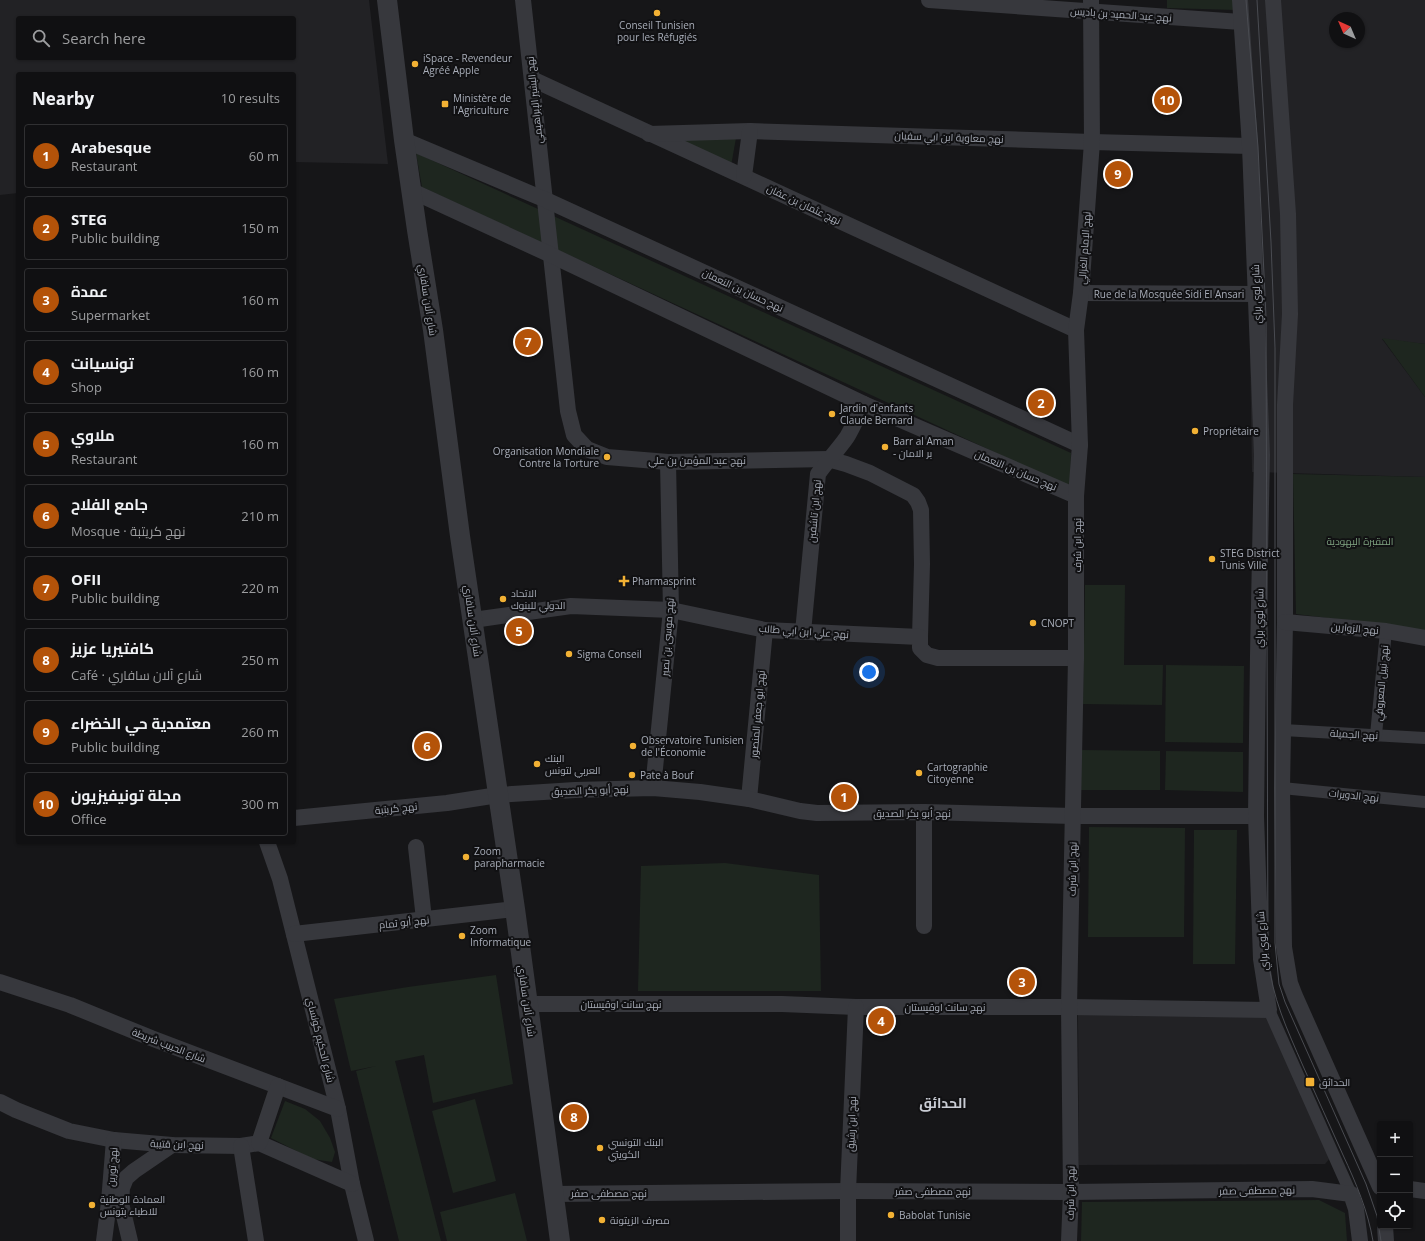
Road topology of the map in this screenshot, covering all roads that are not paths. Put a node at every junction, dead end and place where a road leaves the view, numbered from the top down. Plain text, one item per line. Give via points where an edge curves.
1 (387, 0) edge
2 (523, 0) edge
3 (929, 0) edge
4 (1240, 0) edge
5 (1273, 0) edge
6 (1091, 6) edge
7 (1241, 22) junction
8 (532, 79) junction
9 (750, 130) junction
10 (649, 134) junction
11 (404, 140) junction
12 (1092, 142) junction
13 (1250, 146) junction
14 (744, 176) junction
15 (412, 191) junction
16 (546, 200) junction
17 (551, 255) junction
18 (1081, 293) junction
19 (1256, 294) junction
20 (1076, 330) junction
21 (864, 404) junction
22 (1080, 445) junction
23 (828, 459) junction
24 (668, 462) junction
25 (1076, 496) junction
26 (671, 610) junction
27 (473, 620) junction
28 (1285, 622) junction
29 (765, 630) junction
30 (1386, 631) junction
31 (803, 632) junction
32 (920, 636) junction
33 (1425, 638) edge
34 (1076, 658) junction
35 (1283, 730) junction
36 (1376, 735) junction
37 (1425, 738) edge
38 (653, 788) junction
39 (1282, 788) junction
40 (498, 795) junction
41 (749, 799) junction
42 (1425, 802) edge
43 (924, 812) junction
44 (1073, 816) junction
45 (1256, 816) junction
46 (296, 818) edge
47 (268, 844) edge
48 (416, 847) dead end
49 (515, 909) junction
50 (424, 919) junction
51 (924, 926) dead end
52 (294, 934) junction
53 (0, 982) edge
54 (528, 1004) junction
55 (856, 1007) junction
56 (1069, 1007) junction
57 (1267, 1010) junction
58 (278, 1086) junction
59 (0, 1102) edge
60 (338, 1109) junction
61 (114, 1140) junction
62 (258, 1143) junction
63 (172, 1145) junction
64 (241, 1146) junction
65 (1377, 1180) edge
66 (352, 1184) junction
67 (1413, 1189) edge
68 (848, 1191) junction
69 (1425, 1191) edge
70 (1071, 1192) junction
71 (553, 1194) junction
72 (1351, 1194) junction
73 (115, 1203) junction
74 (1385, 1229) edge
75 (104, 1241) edge
76 (130, 1241) edge
77 (256, 1241) edge
78 (366, 1241) edge
79 (560, 1241) edge
80 (848, 1241) edge
81 (1069, 1241) edge
82 (1360, 1241) edge
83 (1386, 1241) edge

1 - 11 street, شارع آلان سافاري
2 - 8 street, نهج البشير الإبراهيمي
3 - 6 street, نهج عبد الحميد بن باديس
4 - 7 street, شارع لوي براي
5 - 28 street via 1288,214 1290,306 1285,405
6 - 7 street, نهج عبد الحميد بن باديس
6 - 12 street, نهج الإمام الغزالي
7 - 13 street, شارع لوي براي
8 - 10 street, نهج عثمان بن عفان
8 - 16 street, نهج البشير الإبراهيمي
9 - 10 street, نهج معاوية ابن ابي سفيان
9 - 12 street, نهج معاوية ابن ابي سفيان
9 - 14 street
10 - 14 street, نهج عثمان بن عفان
11 - 15 street, شارع آلان سافاري
11 - 16 street, نهج حسان بن النعمان
12 - 13 street, نهج معاوية ابن ابي سفيان
12 - 18 street, نهج الإمام الغزالي
13 - 19 street, شارع لوي براي
14 - 20 street, نهج عثمان بن عفان
15 - 17 street, نهج حسان بن النعمان
15 - 27 street, شارع آلان سافاري
16 - 17 street, نهج عبد المؤمن بن علي
16 - 22 street, نهج حسان بن النعمان
17 - 21 street, نهج حسان بن النعمان
17 - 24 street, نهج عبد المؤمن بن علي via 568,411 574,435 587,449 608,457
18 - 19 street, Rue de la Mosquée Sidi El Ansari
18 - 20 street, نهج الإمام الغزالي
19 - 45 street, شارع لوي براي via 1262,455
20 - 22 street, نهج الإمام الغزالي
21 - 23 street, نهج ابن تاشفين via 848,436 836,453
21 - 25 street, نهج حسان بن النعمان
22 - 25 street, نهج الإمام الغزالي
23 - 24 street, نهج عبد المؤمن بن علي
23 - 31 street, نهج ابن تاشفين via 818,474
23 - 32 street, نهج عبد المؤمن بن علي via 870,473 913,495 918,502 921,510 922,564
24 - 26 street, نهج موسى بن نصير
25 - 34 street, نهج ابن شرف
26 - 27 street, نهج علي ابن ابي طالب via 571,606
26 - 29 street, نهج علي ابن ابي طالب
26 - 38 street, نهج موسى بن نصير
27 - 40 street, شارع آلان سافاري
28 - 30 street, نهج الزوارين
28 - 35 street
29 - 31 street, نهج علي ابن ابي طالب
29 - 41 street, نهج ابو جعفر المنصور
30 - 33 street, نهج الزوارين
30 - 36 street, نهج نبيل المعروفي
31 - 32 street, نهج علي ابن ابي طالب
32 - 34 street via 920,648 927,655 938,658
34 - 44 street, نهج ابن شرف
35 - 36 street, نهج الجميلة
35 - 39 street
36 - 37 street, نهج الجميلة
38 - 40 street, نهج أبو بكر الصديق
38 - 41 street, نهج أبو بكر الصديق
39 - 42 street, نهج الدويرات
39 - 65 street via 1284,947 1290,983
40 - 46 street, نهج كريتبة via 447,803
40 - 49 street, شارع آلان سافاري
41 - 43 street, نهج أبو بكر الصديق via 817,814
43 - 44 street, نهج أبو بكر الصديق
43 - 51 street
44 - 45 street, نهج أبو بكر الصديق
44 - 56 street, نهج ابن شرف
45 - 57 street, شارع لوي براي via 1261,959
47 - 52 street, شارع الحكيم كونساي
48 - 50 street
49 - 50 street, نهج أبو تمام
49 - 54 street, شارع آلان سافاري
50 - 52 street, نهج أبو تمام
52 - 60 street, شارع الحكيم كونساي
53 - 58 street, شارع الحبيب شريطة via 70,1005
54 - 55 street, نهج سانت اوقيستان via 782,1004
54 - 71 street, شارع آلان سافاري
55 - 56 street, نهج سانت اوقيستان
55 - 68 street, نهج ابن رشيق
56 - 57 street, نهج سانت اوقيستان
56 - 70 street, نهج ابن شرف
57 - 72 street, شارع لوي براي
58 - 60 street, شارع الحبيب شريطة
58 - 62 street
59 - 61 street, نهج ابن قتيبة via 69,1131
60 - 66 street, شارع الحكيم كونساي
61 - 63 street, نهج ابن قتيبة
61 - 73 street, نهج تورين
62 - 64 street, نهج ابن قتيبة
62 - 66 street
63 - 64 street, نهج ابن قتيبة
63 - 73 street, نهج تورين via 126,1178
64 - 77 street
66 - 78 street, شارع الحكيم كونساي
67 - 69 street
68 - 70 street, نهج مصطفى صفر
68 - 71 street, نهج مصطفى صفر
68 - 80 street, نهج ابن رشيق
70 - 72 street, نهج مصطفى صفر via 1312,1189
70 - 81 street, نهج ابن شرف
71 - 79 street, شارع آلان سافاري
72 - 82 street via 1356,1209
73 - 75 street, نهج تورين
73 - 76 street, نهج تورين
74 - 83 street

